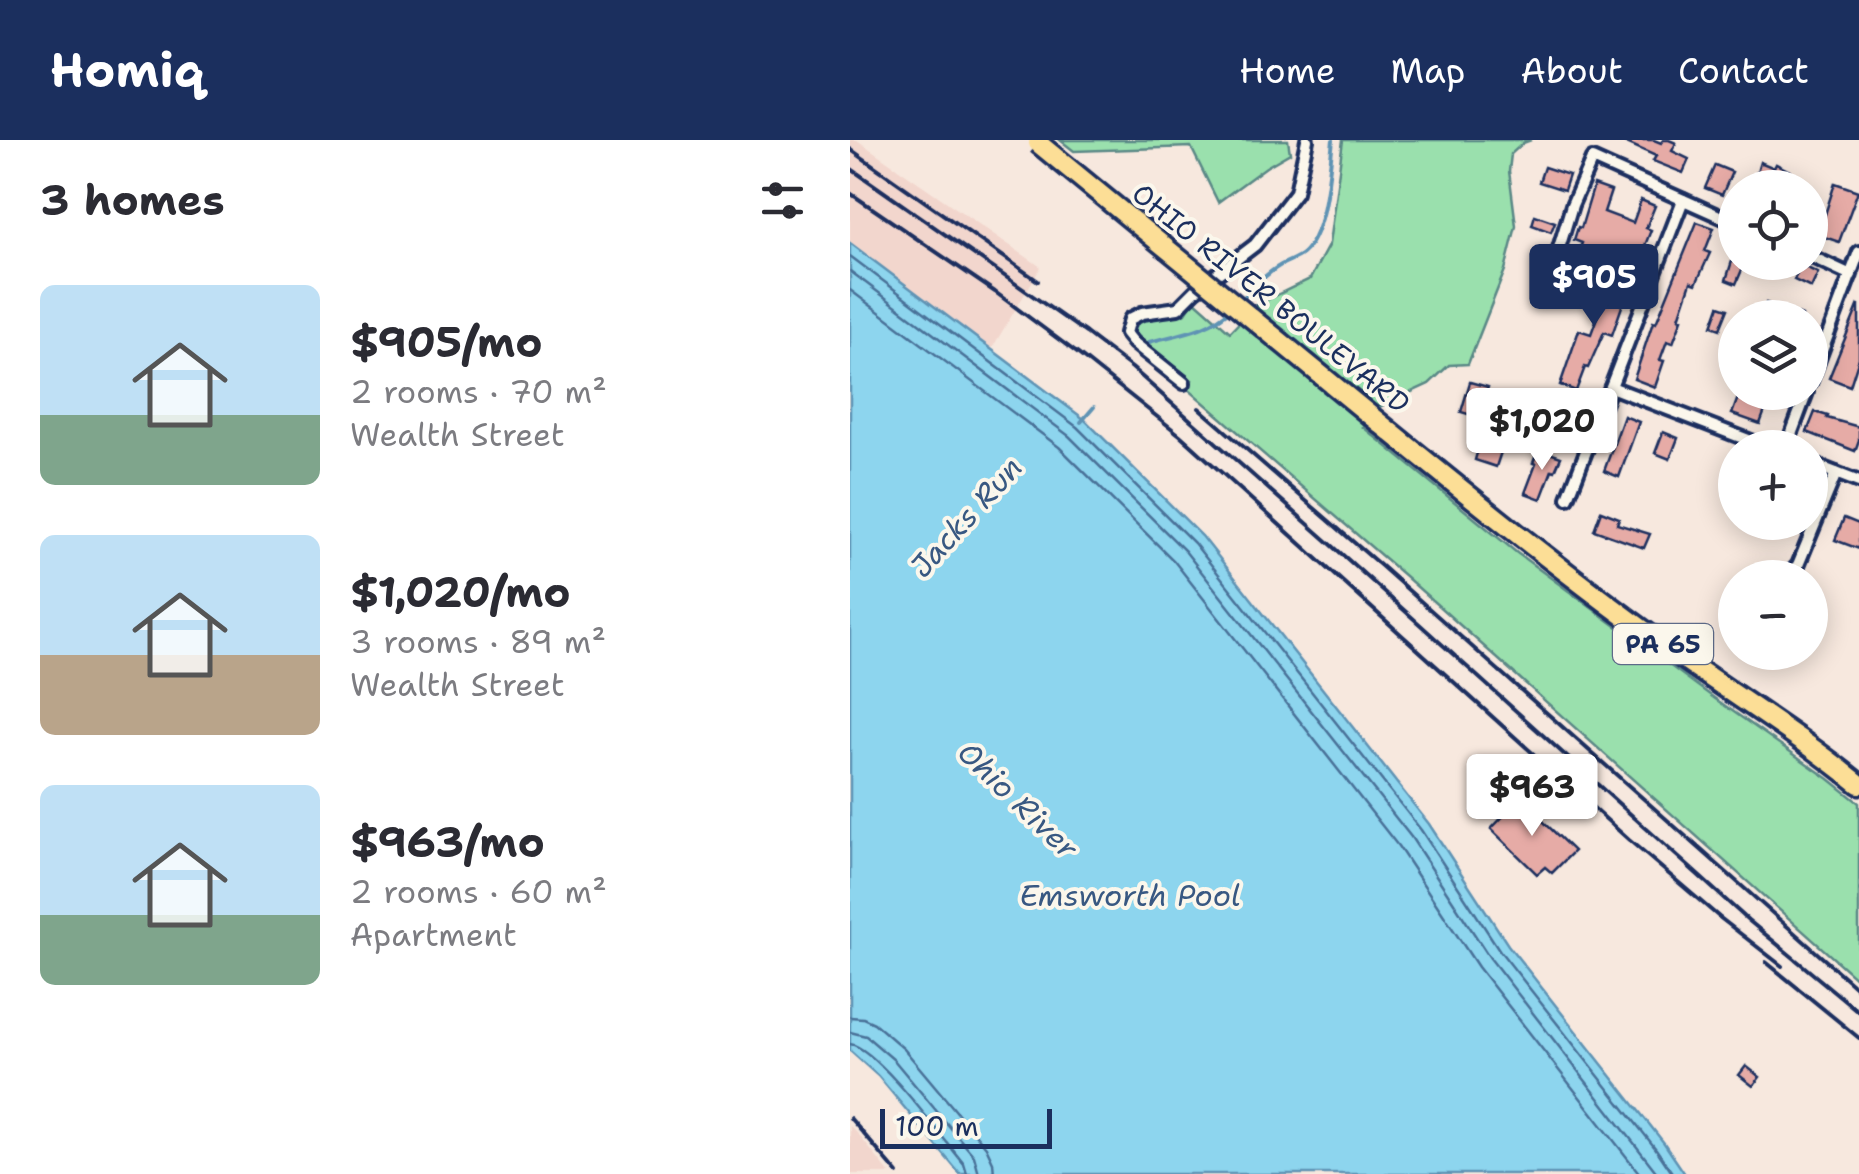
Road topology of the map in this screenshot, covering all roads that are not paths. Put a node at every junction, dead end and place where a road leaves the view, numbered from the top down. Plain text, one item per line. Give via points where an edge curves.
1 (1034, 140) edge
2 (1308, 140) edge
3 (1683, 200) junction
4 (1718, 215) edge
5 (1859, 252) edge
6 (1556, 258) dead end
7 (1828, 264) edge
8 (1850, 274) junction
9 (1828, 334) edge
10 (1184, 383) dead end
11 (1611, 387) junction
12 (1722, 430) edge
13 (1828, 470) edge
14 (1836, 473) junction
15 (1859, 482) edge
16 (1568, 498) dead end
17 (1800, 560) edge
18 (1859, 784) edge

1 - 18 highway, OHIO RIVER BOULEVARD / PA 65, bridge via 1559,568
2 - 10 street via 1296,192 1255,245 1178,308 1130,320 1126,333 1134,344
3 - 4 street
3 - 6 street via 1592,160
3 - 11 street
5 - 8 street
7 - 8 street
8 - 9 street
11 - 12 street
11 - 16 street
13 - 14 street
14 - 15 street
14 - 17 street

